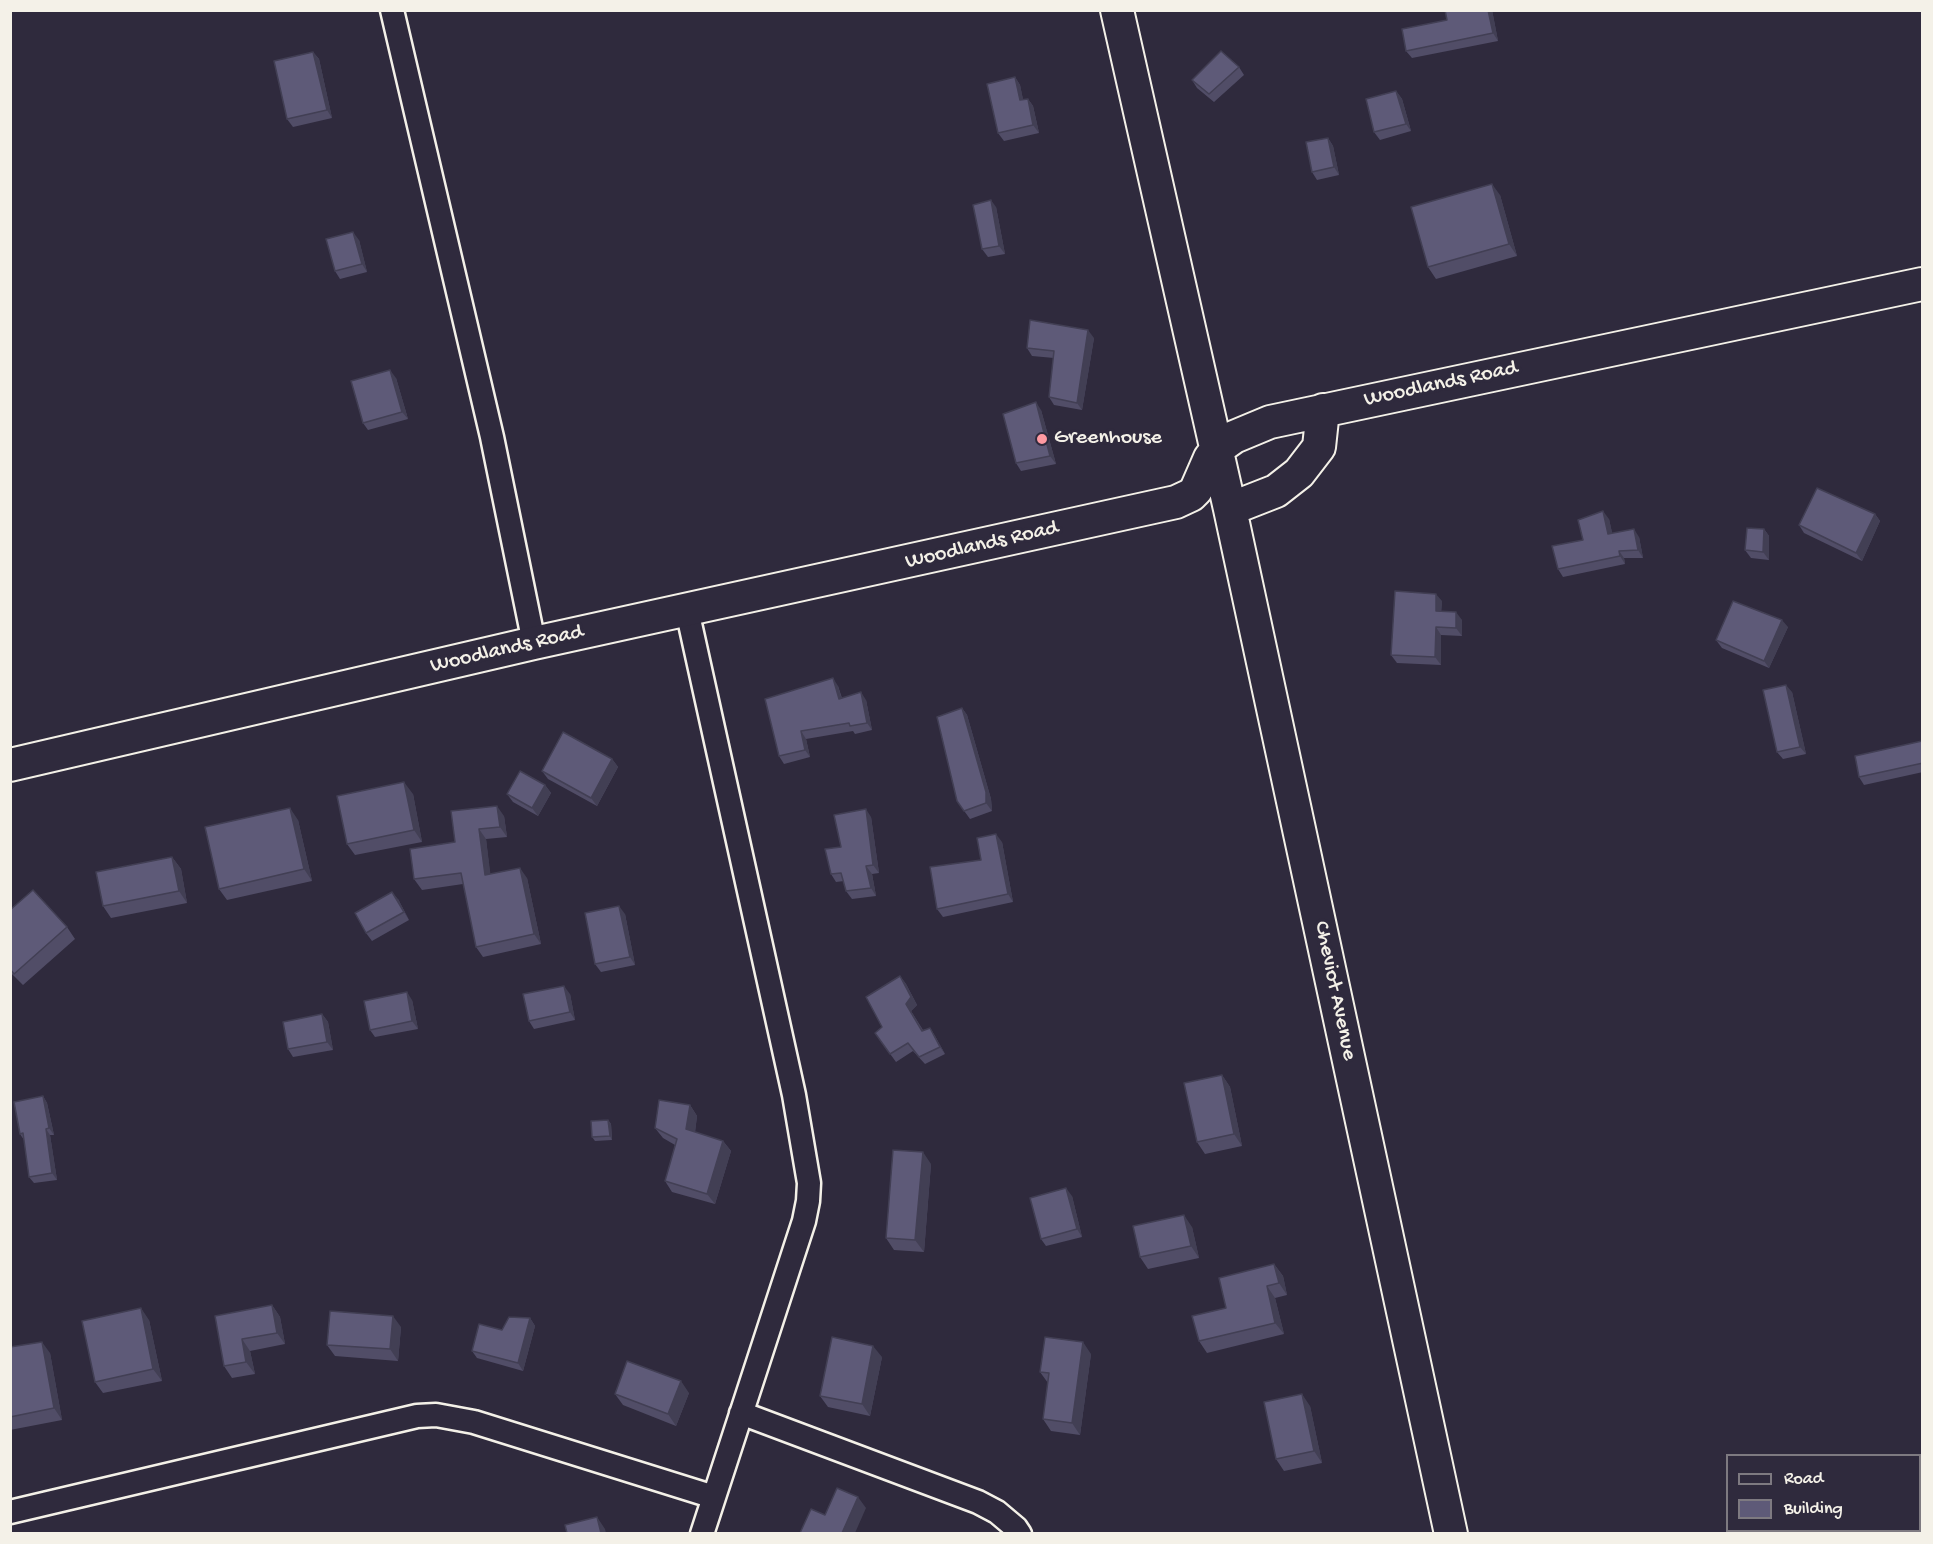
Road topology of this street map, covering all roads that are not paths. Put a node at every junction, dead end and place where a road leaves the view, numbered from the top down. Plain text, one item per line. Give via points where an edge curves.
1 (392, 10) edge
2 (1117, 10) edge
3 (1923, 284) edge
4 (1323, 410) junction
5 (1217, 449) junction
6 (1230, 509) junction
7 (687, 610) junction
8 (534, 643) junction
9 (10, 765) edge
10 (741, 1413) junction
11 (714, 1497) junction
12 (10, 1512) edge
13 (702, 1533) edge
14 (1020, 1533) edge
15 (1451, 1533) edge

1 - 8 street via 492,437
2 - 5 street, Cheviot Avenue
3 - 4 street, Woodlands Road
4 - 5 street, Woodlands Road via 1252,428
4 - 6 street via 1318,447 1299,473 1276,491
5 - 6 street, Cheviot Avenue
5 - 7 street, Woodlands Road via 1196,490 1176,502
6 - 15 street, Cheviot Avenue
7 - 8 street, Woodlands Road
7 - 10 street via 794,1095 809,1183 804,1221
8 - 9 street, Woodlands Road
10 - 11 street
10 - 14 street via 978,1502 998,1512
11 - 12 street via 474,1422 436,1415 417,1416
11 - 13 street

